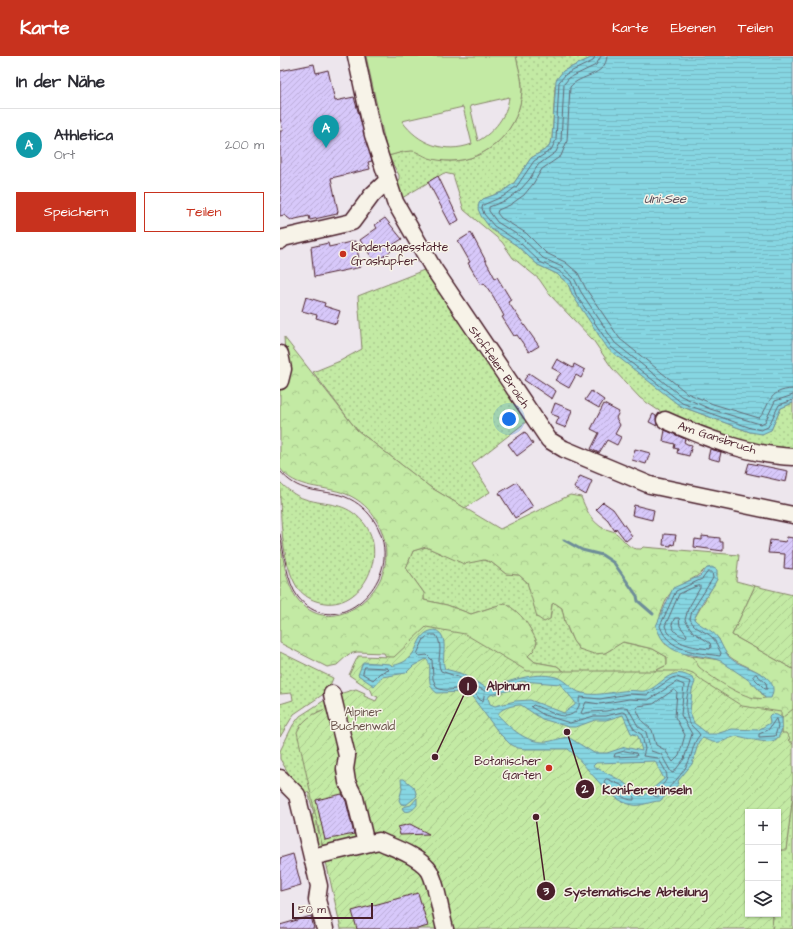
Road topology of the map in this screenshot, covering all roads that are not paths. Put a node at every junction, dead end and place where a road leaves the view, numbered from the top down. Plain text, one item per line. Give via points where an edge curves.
1 (356, 56) edge
2 (387, 181) junction
3 (280, 241) edge
4 (280, 354) edge
5 (280, 381) edge
6 (665, 420) dead end
7 (793, 457) edge
8 (793, 515) edge
9 (332, 694) dead end
10 (280, 778) edge
11 (366, 844) junction
12 (312, 857) junction
13 (325, 929) edge
14 (445, 929) edge

1 - 2 lane, Stoffeler Broich via 373,135
2 - 3 lane via 372,195 352,222 283,238
2 - 8 lane, Stoffeler Broich via 394,202 433,268 553,443 650,485
4 - 5 lane via 283,369
6 - 7 lane, Am Gansbruch via 735,447
9 - 11 lane via 347,756 347,782 356,798
10 - 12 lane via 297,795
11 - 12 lane
11 - 14 lane via 379,841 417,859 428,869
12 - 13 lane via 319,886 317,900

